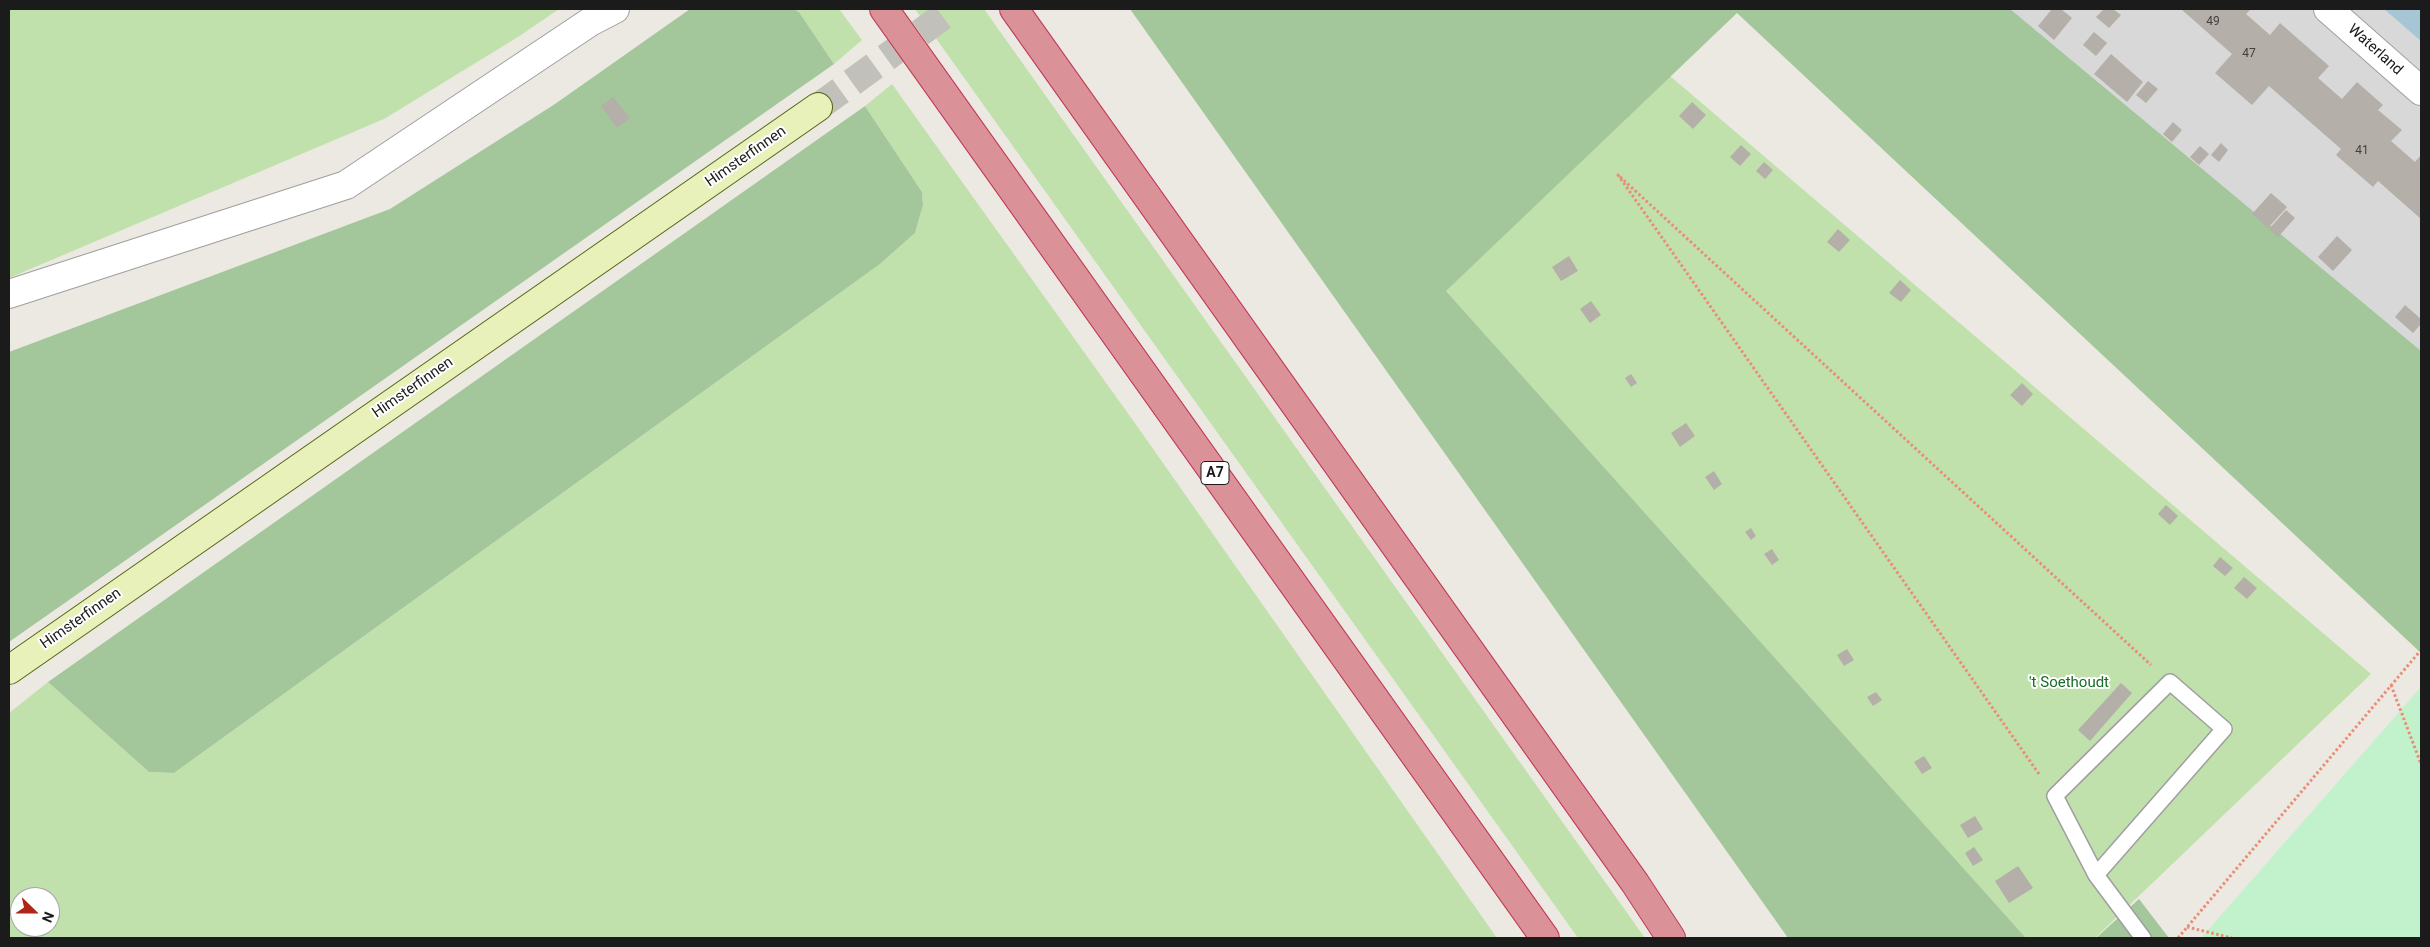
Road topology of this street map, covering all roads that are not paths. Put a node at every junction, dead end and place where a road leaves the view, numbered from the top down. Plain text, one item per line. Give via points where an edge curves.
1 (615, 9) edge
2 (884, 9) edge
3 (1014, 9) edge
4 (2328, 9) edge
5 (2421, 91) edge
6 (818, 107) tunnel mouth
7 (9, 294) edge
8 (9, 670) edge
9 (2096, 875) junction
10 (1545, 938) edge
11 (1671, 938) edge
12 (2144, 938) edge

1 - 7 street via 590,22 346,185
2 - 10 highway, A7
3 - 11 highway
4 - 5 street, Waterland
6 - 8 street, Himsterfinnen
9 - 9 lane via 2224,729 2170,682 2055,796
9 - 12 lane

